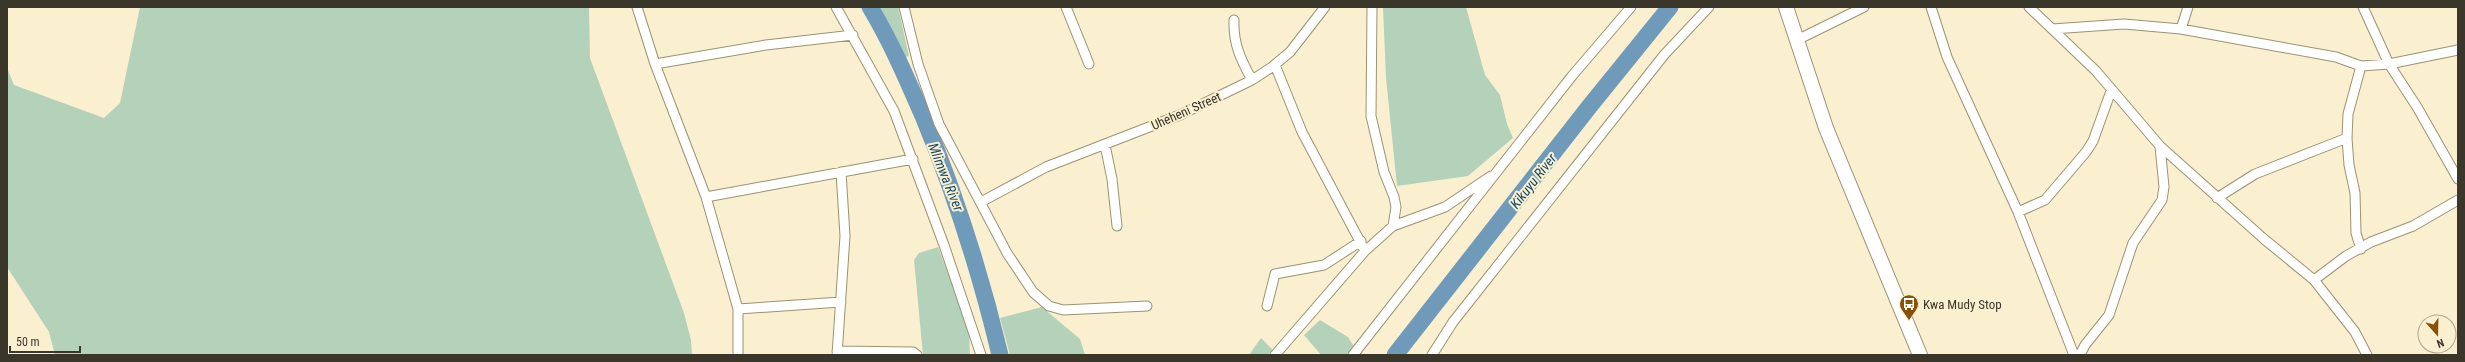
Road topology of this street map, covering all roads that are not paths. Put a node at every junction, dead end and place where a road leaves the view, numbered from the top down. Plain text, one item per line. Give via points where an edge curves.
1 (637, 7) edge
2 (836, 7) edge
3 (904, 7) edge
4 (1066, 7) edge
5 (1325, 7) edge
6 (1372, 7) edge
7 (1631, 7) edge
8 (1709, 7) edge
9 (1786, 7) edge
10 (1864, 7) edge
11 (1931, 7) edge
12 (2028, 7) edge
13 (2188, 7) edge
14 (2363, 7) edge
15 (1234, 20) dead end
16 (2052, 29) junction
17 (2181, 29) junction
18 (853, 34) junction
19 (1797, 40) junction
20 (2458, 50) edge
21 (655, 64) junction
22 (1089, 64) dead end
23 (2389, 64) junction
24 (1276, 65) junction
25 (2361, 66) junction
26 (1252, 80) junction
27 (2111, 91) junction
28 (2348, 138) junction
29 (1105, 145) junction
30 (2160, 146) junction
31 (913, 159) junction
32 (1500, 169) junction
33 (841, 172) junction
34 (2458, 179) edge
35 (706, 197) junction
36 (2218, 198) junction
37 (2458, 200) edge
38 (980, 202) junction
39 (2018, 212) junction
40 (1117, 226) dead end
41 (1393, 226) junction
42 (1361, 241) junction
43 (2361, 249) junction
44 (1365, 251) junction
45 (2314, 280) junction
46 (841, 302) junction
47 (1147, 306) dead end
48 (1268, 306) dead end
49 (738, 309) junction
50 (837, 353) edge
51 (738, 355) edge
52 (917, 355) edge
53 (981, 355) edge
54 (1275, 355) edge
55 (1353, 355) edge
56 (1432, 355) edge
57 (1920, 355) edge
58 (2074, 355) edge
59 (2080, 355) edge
60 (2366, 355) edge

1 - 21 street
2 - 18 street
3 - 38 street via 918,64 939,124 964,176
4 - 22 street
5 - 24 street, Uheheni Street via 1290,52
6 - 41 street via 1371,116 1384,172 1396,207
7 - 32 street
8 - 56 street via 1664,55 1453,322
9 - 19 highway
10 - 19 street
11 - 39 street via 1947,57
12 - 16 street
13 - 17 street
14 - 23 street
15 - 26 street via 1233,36 1236,48
16 - 17 street via 2124,24
16 - 27 street via 2096,71
17 - 25 street via 2336,57
18 - 21 street via 766,45
18 - 31 street via 894,111
19 - 57 highway via 1842,168
20 - 23 street
21 - 35 street
23 - 25 street
23 - 34 street
24 - 26 street, Uheheni Street
24 - 42 street via 1302,132
25 - 28 street via 2348,114
26 - 29 street, Uheheni Street via 1180,115
27 - 30 street
27 - 39 street via 2093,141 2086,152 2045,200
28 - 36 street via 2255,174
28 - 43 street via 2356,233
29 - 38 street, Uheheni Street via 1046,167
29 - 40 street
30 - 36 street
30 - 59 street via 2164,187 2162,200 2132,243 2110,315
31 - 33 street
31 - 53 street
32 - 41 street via 1445,207
32 - 55 street
33 - 35 street
33 - 46 street via 845,236
35 - 49 street
36 - 45 street
37 - 43 street via 2413,226 2371,242
38 - 47 street via 1033,292 1049,306 1078,311
39 - 58 street
41 - 44 street
42 - 44 street
42 - 48 street via 1324,265 1275,274
43 - 45 street via 2346,256
44 - 54 street
45 - 60 street via 2355,332
46 - 49 street
46 - 50 street
49 - 51 street
50 - 52 street via 913,352

